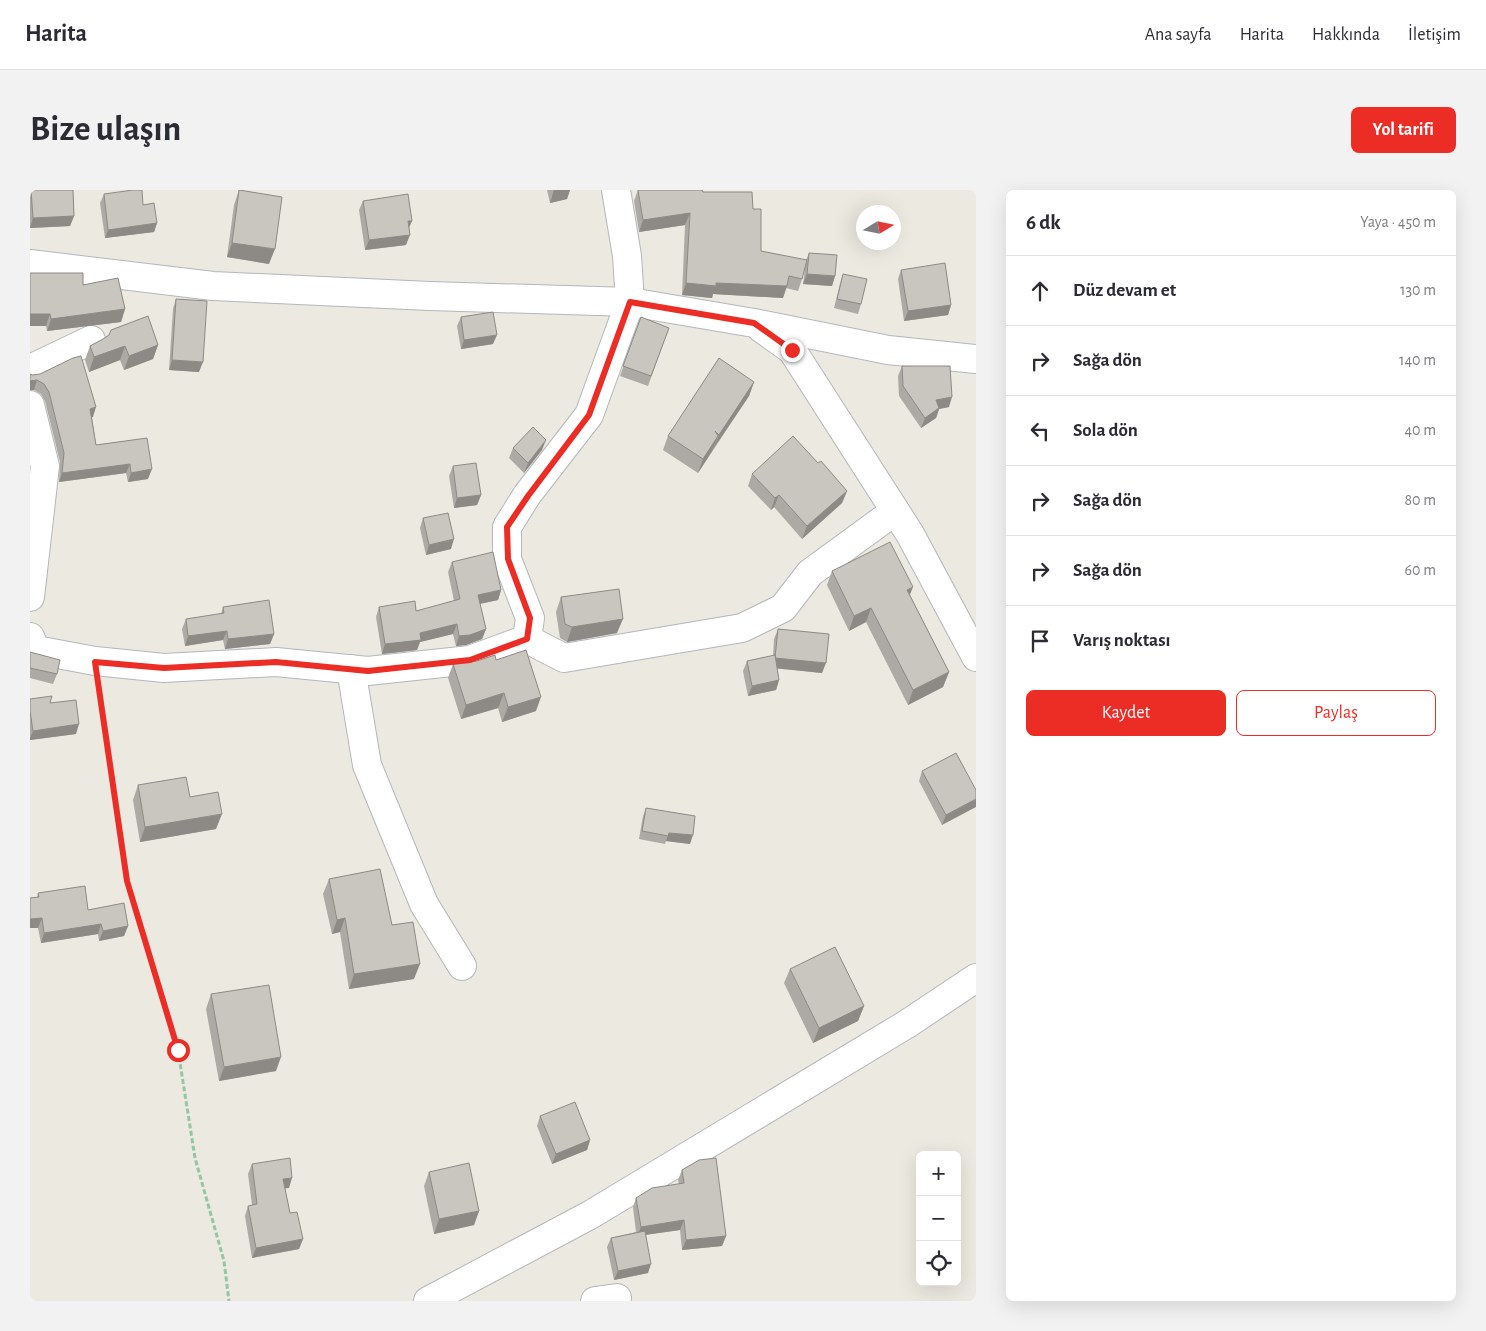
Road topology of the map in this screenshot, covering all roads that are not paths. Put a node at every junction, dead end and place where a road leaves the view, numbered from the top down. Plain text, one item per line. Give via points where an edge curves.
1 (616, 190) edge
2 (30, 264) edge
3 (630, 302) junction
4 (754, 323) junction
5 (91, 340) dead end
6 (976, 359) edge
7 (30, 368) edge
8 (30, 406) edge
9 (895, 511) junction
10 (30, 597) edge
11 (30, 637) edge
12 (527, 639) junction
13 (976, 657) edge
14 (351, 669) junction
15 (462, 966) dead end
16 (976, 978) edge
17 (430, 1300) edge
18 (463, 1301) edge

1 - 3 street via 627,256
2 - 3 street via 213,286
3 - 4 street
3 - 12 street via 589,415 507,527 508,559 530,618
4 - 6 street via 888,350
4 - 9 street via 792,350
5 - 7 street
8 - 10 street via 45,466
9 - 12 street via 810,573 784,608 742,628 564,658
9 - 13 street
11 - 14 street via 36,650 95,662 164,668 276,662
12 - 14 street via 470,660 368,671
14 - 15 street via 366,765 424,904
16 - 17 street via 907,1024 590,1214
17 - 18 street

